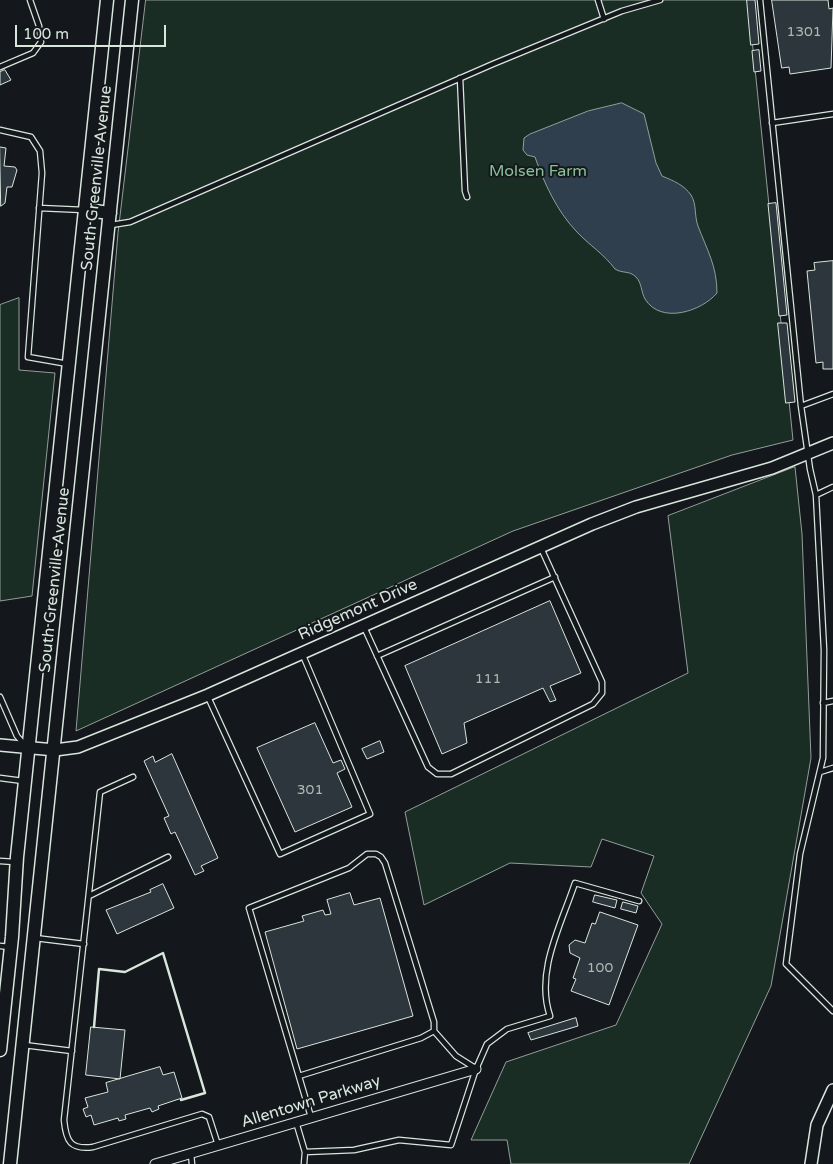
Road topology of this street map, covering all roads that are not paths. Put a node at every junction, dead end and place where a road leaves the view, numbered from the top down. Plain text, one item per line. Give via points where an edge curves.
1 (30, 0) edge
2 (107, 0) edge
3 (132, 0) edge
4 (598, 0) edge
5 (660, 0) edge
6 (760, 0) edge
7 (604, 19) junction
8 (0, 67) edge
9 (460, 78) junction
10 (833, 114) edge
11 (772, 123) junction
12 (0, 130) edge
13 (467, 197) dead end
14 (39, 208) junction
15 (86, 210) junction
16 (110, 219) junction
17 (70, 364) junction
18 (833, 394) edge
19 (801, 406) junction
20 (833, 443) edge
21 (808, 453) junction
22 (833, 487) edge
23 (816, 495) junction
24 (541, 547) junction
25 (555, 577) junction
26 (363, 626) junction
27 (302, 653) junction
28 (376, 656) junction
29 (208, 695) junction
30 (0, 697) edge
31 (833, 701) edge
32 (823, 704) junction
33 (0, 745) edge
34 (28, 749) junction
35 (54, 750) junction
36 (833, 768) edge
37 (820, 772) junction
38 (133, 777) dead end
39 (0, 778) edge
40 (25, 781) junction
41 (168, 857) dead end
42 (0, 861) edge
43 (17, 862) junction
44 (89, 896) junction
45 (639, 900) dead end
46 (34, 938) junction
47 (8, 944) edge
48 (84, 944) junction
49 (833, 1011) edge
50 (434, 1031) junction
51 (23, 1045) junction
52 (0, 1050) edge
53 (72, 1050) junction
54 (476, 1069) junction
55 (299, 1076) junction
56 (833, 1090) edge
57 (311, 1117) junction
58 (296, 1122) junction
59 (218, 1145) junction
60 (305, 1152) junction
61 (191, 1154) junction
62 (10, 1164) edge
63 (155, 1164) edge
64 (192, 1164) edge
65 (304, 1164) edge
66 (811, 1164) edge

1 - 8 lane via 41,42 33,53
2 - 15 main road, South Greenville Avenue
3 - 16 main road, South Greenville Avenue
4 - 7 lane
5 - 7 lane
6 - 11 lane
7 - 9 lane
9 - 13 lane
9 - 16 lane via 130,222
10 - 11 lane
11 - 19 lane
12 - 14 lane via 31,137 40,151
14 - 15 lane
14 - 17 lane via 28,357
15 - 16 main road
15 - 17 main road, South Greenville Avenue
16 - 35 main road, South Greenville Avenue
17 - 34 main road, South Greenville Avenue
18 - 19 lane
19 - 21 lane
20 - 21 street, Ridgemont Drive
21 - 23 lane
21 - 24 street, Ridgemont Drive via 772,468 636,507
22 - 23 lane
23 - 32 lane via 824,650
24 - 25 lane
24 - 26 street, Ridgemont Drive
25 - 28 lane
25 - 28 lane via 602,682 602,693 593,704 451,774 437,774 428,767
26 - 27 street, Ridgemont Drive
26 - 28 lane
27 - 29 street, Ridgemont Drive
27 - 29 lane via 370,814 280,854
29 - 35 street, Ridgemont Drive via 91,744
30 - 34 lane via 17,736
31 - 32 lane
32 - 37 lane
33 - 34 street, Ridgemont Drive
34 - 35 street, Ridgemont Drive
34 - 40 main road, South Greenville Avenue
35 - 46 main road, South Greenville Avenue
36 - 37 lane
37 - 49 lane via 800,854 786,964
38 - 44 lane via 100,792
39 - 40 lane
40 - 43 main road, South Greenville Avenue
41 - 44 lane
42 - 43 lane
43 - 47 main road, South Greenville Avenue
44 - 48 lane
45 - 54 lane via 575,883 546,968 545,1001 550,1016 507,1030 487,1044
46 - 47 main road
46 - 48 lane
46 - 51 main road, South Greenville Avenue
47 - 52 main road, South Greenville Avenue
48 - 53 lane
50 - 54 lane via 456,1056
50 - 55 lane via 421,1038
50 - 55 lane via 434,1022 385,863 376,854 367,854 349,868 250,908
51 - 53 lane
51 - 62 main road, South Greenville Avenue
53 - 59 lane via 64,1120 71,1144 81,1149 93,1147 202,1114 209,1117
54 - 57 street, Allentown Parkway
54 - 60 lane via 451,1145 399,1140 354,1150
55 - 57 lane
56 - 66 street via 817,1125
57 - 58 street, Allentown Parkway
58 - 59 street, Allentown Parkway
58 - 60 lane
59 - 61 street, Allentown Parkway
60 - 65 lane
61 - 63 street, Allentown Parkway
61 - 64 lane

